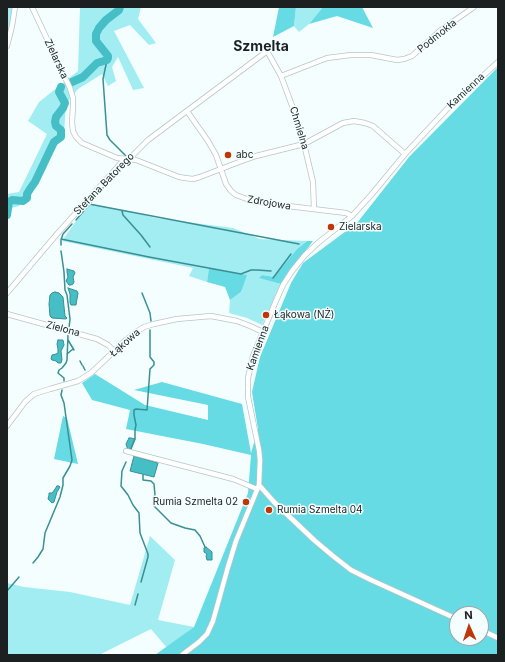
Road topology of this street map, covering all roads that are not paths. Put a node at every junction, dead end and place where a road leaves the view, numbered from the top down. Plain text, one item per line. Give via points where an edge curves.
1 (15, 7) edge
2 (32, 7) edge
3 (474, 7) edge
4 (7, 46) edge
5 (274, 46) dead end
6 (267, 51) junction
7 (498, 62) edge
8 (281, 76) junction
9 (187, 111) junction
10 (304, 144) junction
11 (404, 154) junction
12 (128, 160) junction
13 (221, 168) junction
14 (314, 210) junction
15 (352, 216) junction
16 (7, 294) edge
17 (7, 314) edge
18 (263, 332) junction
19 (114, 351) junction
20 (7, 426) edge
21 (126, 451) dead end
22 (258, 487) junction
23 (449, 615) edge
24 (182, 655) edge

1 - 4 street
2 - 12 street, Zielarska via 70,88 73,98 73,131 76,137 82,143
3 - 8 street, Podmokła via 441,30 412,56 404,59 371,55 327,58
5 - 6 street, Stefana Batorego
6 - 8 street, Chmielna
6 - 9 street, Stefana Batorego
7 - 11 street, Kamienna via 447,109
8 - 10 street, Chmielna
9 - 12 street, Stefana Batorego via 148,140
9 - 13 street, Zdrojowa via 208,141
10 - 11 street, Zielarska via 344,123 365,122
10 - 13 street, Zielarska
10 - 14 street, Chmielna via 313,182
11 - 15 street, Kamienna
12 - 13 street, Zielarska via 136,160 193,179
12 - 16 street, Stefana Batorego via 122,162 92,194
13 - 14 street, Zdrojowa via 231,191 245,200
14 - 15 street, Zdrojowa via 346,213
15 - 18 street, Kamienna via 312,248 297,265 284,285
17 - 19 street, Zielona via 97,339
18 - 19 street, Łąkowa via 237,321 211,316 177,319 144,327
18 - 22 street, Kamienna via 247,384 259,450
19 - 20 street, Łąkowa via 91,373 78,381 34,394
21 - 22 street
22 - 23 street via 314,540 351,570
22 - 24 street, Kamienna via 236,541 213,621 207,634

